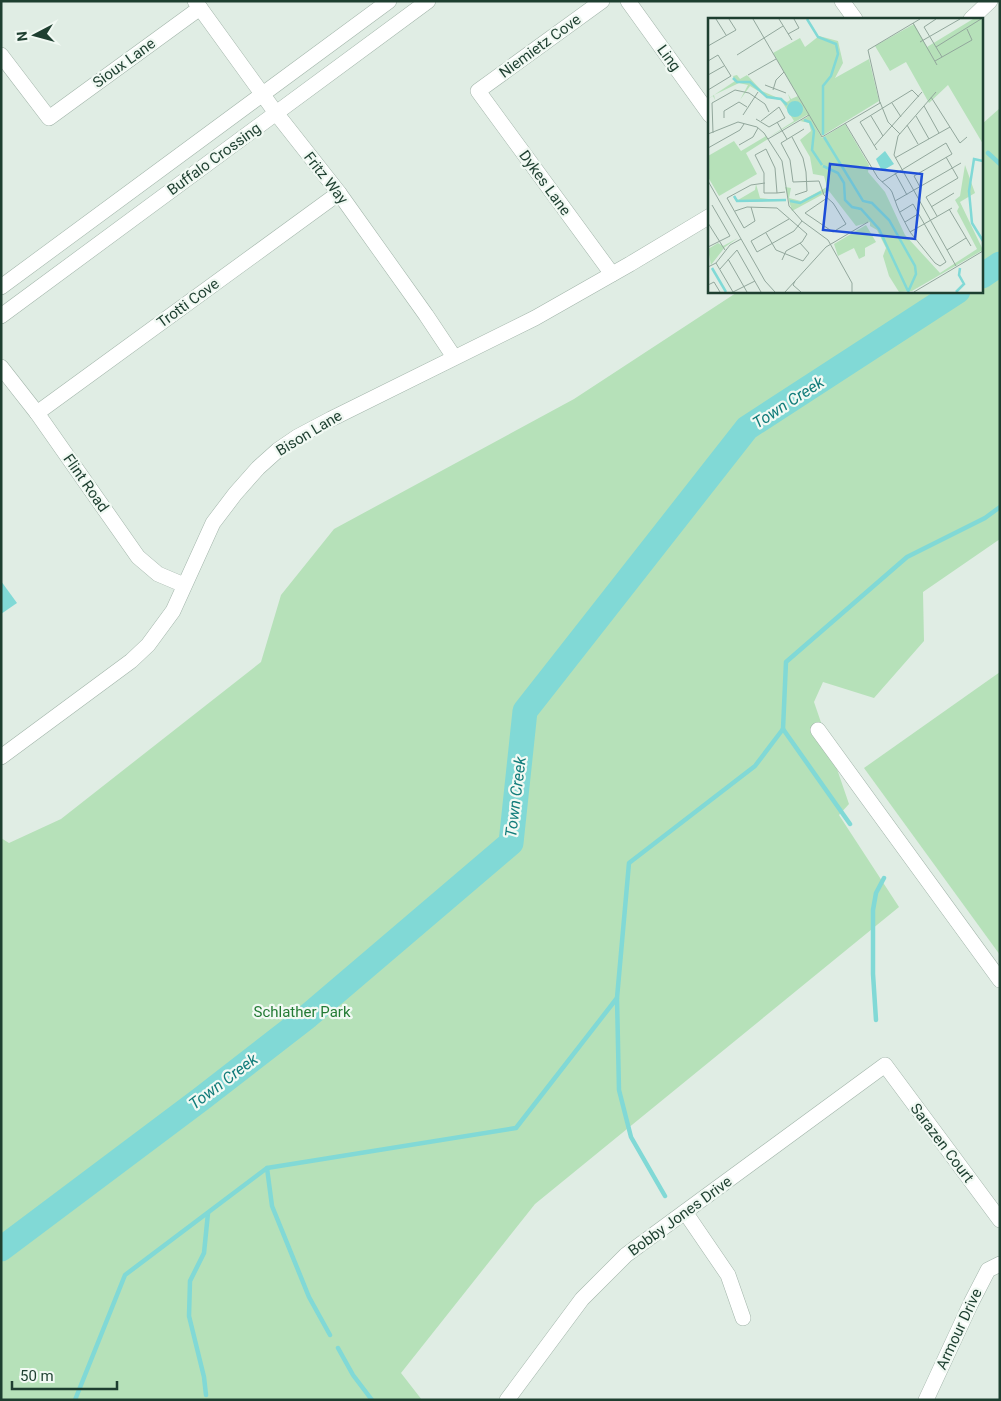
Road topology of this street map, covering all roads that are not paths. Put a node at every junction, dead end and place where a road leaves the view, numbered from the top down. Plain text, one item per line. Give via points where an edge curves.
1 (389, 1) edge
2 (428, 1) edge
3 (602, 1) edge
4 (628, 1) edge
5 (842, 1) edge
6 (990, 1) edge
7 (198, 5) edge
8 (855, 18) edge
9 (972, 18) edge
10 (1, 55) edge
11 (478, 91) joint
12 (262, 95) junction
13 (708, 112) edge
14 (276, 113) junction
15 (339, 193) junction
16 (708, 217) edge
17 (612, 274) junction
18 (1, 287) edge
19 (1, 316) edge
20 (454, 357) junction
21 (1, 367) edge
22 (37, 413) junction
23 (184, 585) junction
24 (818, 730) dead end
25 (1, 757) edge
26 (1000, 980) edge
27 (885, 1065) joint
28 (686, 1212) junction
29 (1000, 1220) edge
30 (1000, 1264) edge
31 (743, 1318) dead end
32 (516, 1396) edge
33 (926, 1400) edge

1 - 12 street, Buffalo Crossing
2 - 14 street, Buffalo Crossing
3 - 11 street, Niemietz Cove
4 - 13 street, Ling
5 - 8 street
6 - 9 street
7 - 10 street, Sioux Lane via 48,118
7 - 12 street, Fritz Way
11 - 17 street, Dykes Lane
12 - 14 street, Fritz Way
12 - 18 street, Buffalo Crossing
14 - 15 street, Fritz Way
14 - 19 street, Buffalo Crossing
15 - 20 street, Fritz Way
15 - 22 street, Trotti Cove
16 - 17 street, Bison Lane
17 - 20 street, Bison Lane via 535,318
20 - 23 street, Bison Lane via 330,419 278,450 258,468 213,523
21 - 22 street, Flint Road
22 - 23 street, Flint Road via 138,557 158,574
23 - 25 street, Bison Lane via 173,611 148,645
24 - 26 street
27 - 28 street, Bobby Jones Drive
27 - 29 street, Sarazen Court
28 - 31 street via 728,1275
28 - 32 street, Bobby Jones Drive via 626,1255 582,1299
30 - 33 street, Armour Drive via 988,1270 970,1303

